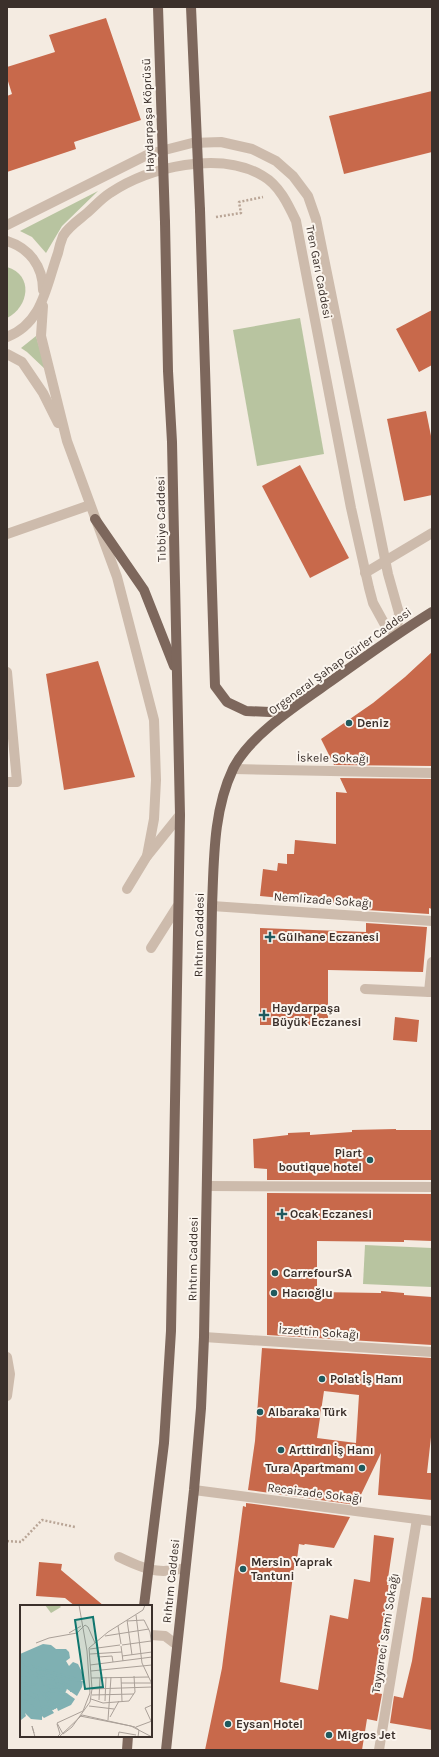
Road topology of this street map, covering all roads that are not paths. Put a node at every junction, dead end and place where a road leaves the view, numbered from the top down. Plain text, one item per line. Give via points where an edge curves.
1 (158, 7) edge
2 (191, 7) edge
3 (165, 222) joint
4 (7, 226) edge
5 (7, 241) edge
6 (43, 296) junction
7 (7, 337) edge
8 (7, 354) edge
9 (67, 441) junction
10 (90, 505) junction
11 (95, 519) junction
12 (432, 533) edge
13 (7, 534) edge
14 (386, 560) junction
15 (365, 573) junction
16 (432, 612) edge
17 (396, 634) junction
18 (7, 672) edge
19 (177, 672) junction
20 (305, 700) junction
21 (234, 769) junction
22 (432, 773) edge
23 (7, 782) edge
24 (180, 815) junction
25 (147, 856) junction
26 (127, 889) dead end
27 (212, 906) junction
28 (177, 907) junction
29 (432, 921) edge
30 (151, 948) dead end
31 (432, 962) edge
32 (365, 989) dead end
33 (431, 992) edge
34 (207, 1186) junction
35 (432, 1187) edge
36 (204, 1338) junction
37 (432, 1352) edge
38 (7, 1357) edge
39 (7, 1396) edge
40 (194, 1490) junction
41 (417, 1519) junction
42 (432, 1521) edge
43 (119, 1557) dead end
44 (185, 1568) junction
45 (148, 1570) junction
46 (144, 1605) edge
47 (152, 1635) edge
48 (177, 1645) junction
49 (128, 1737) edge
50 (126, 1750) edge
51 (166, 1750) edge
52 (379, 1750) edge

1 - 3 main road, Haydarpaşa Köprüsü, bridge
2 - 20 main road, bridge via 215,686 227,702 246,711 270,712
3 - 19 main road, Tıbbiye Caddesi
4 - 14 street via 149,154 192,144 220,142 252,149 276,161 293,176 308,196 316,219
5 - 6 street, Tren Garı Caddesi via 17,244 38,266 43,281
6 - 7 street, Tren Garı Caddesi via 39,311 30,323
6 - 9 street, Tren Garı Caddesi via 41,336
6 - 15 street, Tren Garı Caddesi via 64,236 110,193 140,177 211,162 237,166 263,176 283,194 296,221
8 - 9 street, Tren Garı Caddesi via 22,362 43,393
9 - 10 street, Tren Garı Caddesi
10 - 11 street, Tren Garı Caddesi
10 - 13 street
11 - 19 main road via 144,590
11 - 25 street, Tren Garı Caddesi via 117,577 154,720 154,819
12 - 14 street
14 - 15 street
14 - 17 street via 399,614
15 - 17 street, Tren Garı Caddesi via 372,603 384,623
16 - 17 main road, Orgeneral Şahap Gürler Caddesi
17 - 20 main road, Orgeneral Şahap Gürler Caddesi
18 - 23 street via 17,782
19 - 24 main road, Tıbbiye Caddesi
20 - 21 main road, Orgeneral Şahap Gürler Caddesi via 257,738 244,752
21 - 22 street, İskele Sokağı
21 - 27 main road, Rıhtım Caddesi via 221,802 214,849
24 - 25 street
24 - 28 main road, Rıhtım Caddesi
25 - 26 street
27 - 29 street, Nemlizade Sokağı
27 - 34 main road, Rıhtım Caddesi
28 - 30 street
28 - 45 main road, Rıhtım Caddesi via 171,1331 164,1444
31 - 33 street
32 - 33 street
34 - 35 street
34 - 36 main road, Rıhtım Caddesi
36 - 37 street, İzzettin Sokağı
36 - 40 main road, Rıhtım Caddesi
38 - 39 street via 10,1374
40 - 41 street, Recaizade Sokağı
40 - 44 main road, Rıhtım Caddesi
41 - 42 street, Recaizade Sokağı
41 - 52 street, Tayyareci Sami Sokağı
43 - 45 street
44 - 45 street via 169,1572
44 - 48 main road, Rıhtım Caddesi
45 - 46 main road, Rıhtım Caddesi
47 - 48 street via 165,1636
48 - 51 main road, Rıhtım Caddesi
49 - 50 main road

